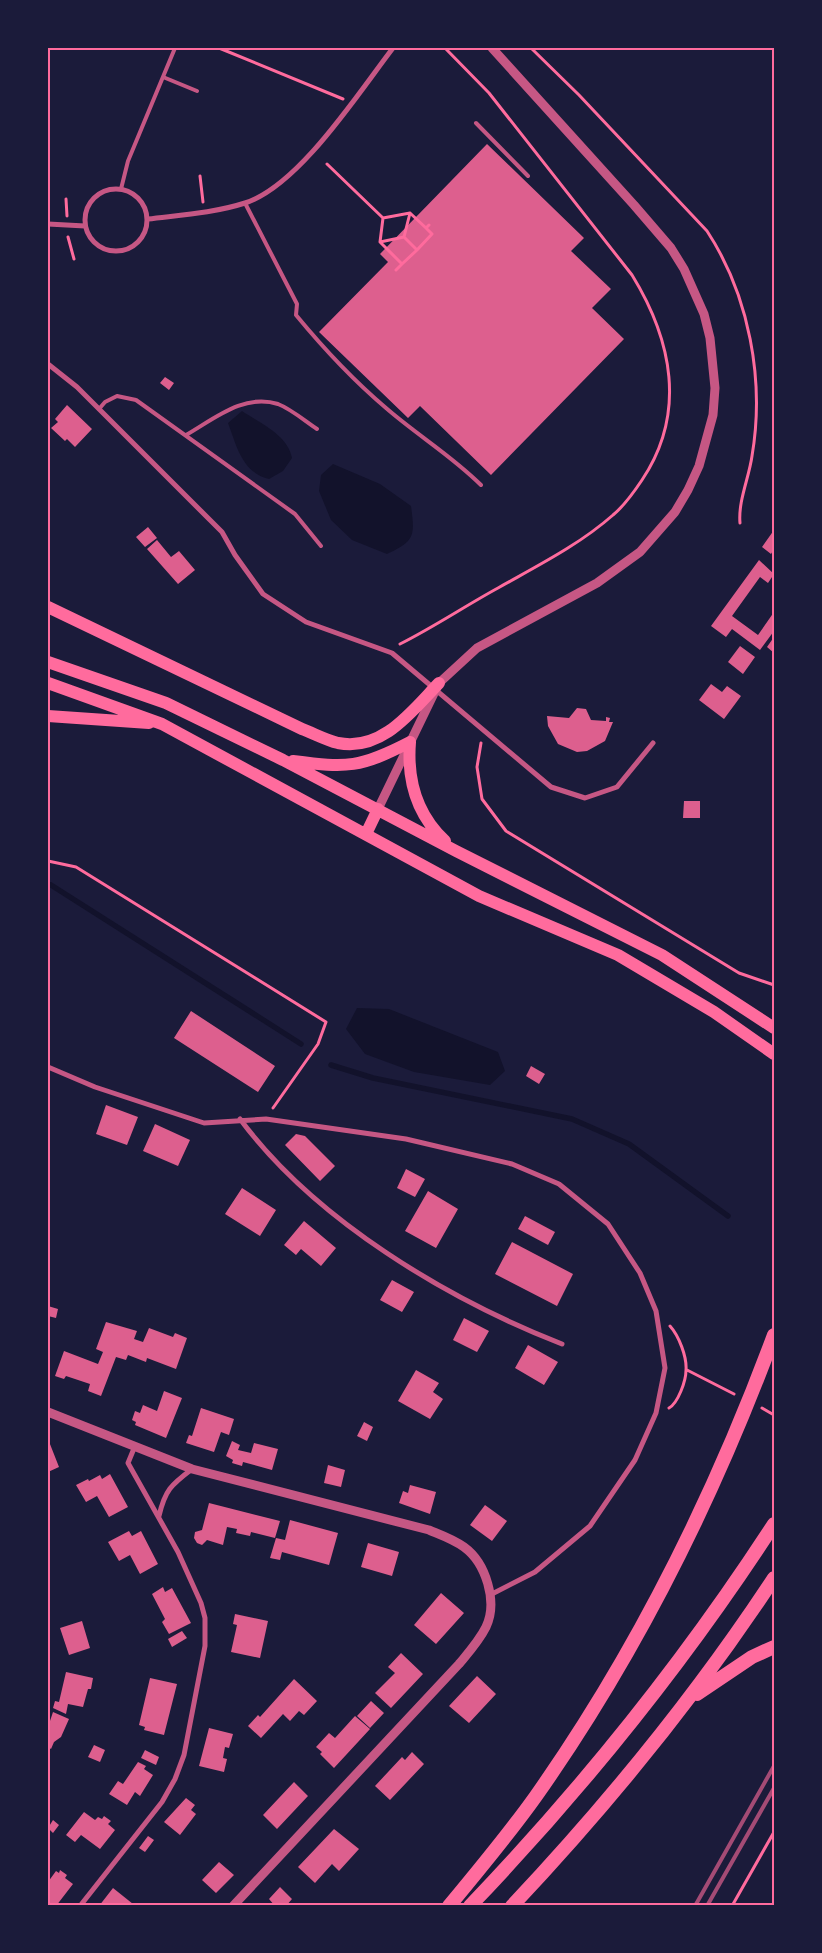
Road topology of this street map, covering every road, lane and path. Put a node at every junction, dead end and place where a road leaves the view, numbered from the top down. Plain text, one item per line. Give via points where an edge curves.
1 (175, 48) edge
2 (219, 48) edge
3 (393, 48) edge
4 (445, 48) edge
5 (492, 48) edge
6 (530, 48) edge
7 (163, 77) junction
8 (197, 91) dead end
9 (350, 104) junction
10 (476, 123) dead end
11 (327, 164) dead end
12 (200, 176) dead end
13 (528, 176) dead end
14 (121, 189) junction
15 (245, 204) junction
16 (205, 212) junction
17 (410, 213) junction
18 (383, 218) junction
19 (148, 219) junction
20 (48, 224) edge
21 (85, 226) junction
22 (404, 237) junction
23 (380, 242) junction
24 (416, 250) junction
25 (402, 264) junction
26 (396, 270) dead end
27 (48, 364) edge
28 (99, 409) junction
29 (317, 429) dead end
30 (186, 435) junction
31 (481, 485) dead end
32 (740, 523) dead end
33 (321, 546) dead end
34 (48, 607) edge
35 (390, 652) junction
36 (48, 662) edge
37 (48, 683) edge
38 (438, 683) junction
39 (48, 716) edge
40 (162, 724) junction
41 (483, 730) junction
42 (410, 742) junction
43 (653, 743) dead end
44 (284, 760) junction
45 (378, 809) junction
46 (366, 834) junction
47 (456, 851) junction
48 (48, 861) edge
49 (774, 985) edge
50 (774, 1028) edge
51 (774, 1054) edge
52 (48, 1067) edge
53 (240, 1119) junction
54 (266, 1119) junction
55 (656, 1311) junction
56 (774, 1335) edge
57 (562, 1344) dead end
58 (48, 1412) edge
59 (656, 1413) junction
60 (135, 1446) junction
61 (192, 1469) junction
62 (158, 1516) junction
63 (774, 1524) edge
64 (774, 1578) edge
65 (490, 1595) junction
66 (774, 1647) edge
67 (688, 1700) junction
68 (774, 1832) edge
69 (80, 1906) edge
70 (233, 1906) edge
71 (449, 1906) edge
72 (470, 1906) edge
73 (512, 1906) edge
74 (732, 1906) edge

1 - 7 lane
2 - 9 path via 338,96
3 - 9 street
4 - 35 path via 495,101 632,275 646,298 665,350 670,374 669,408 665,433 650,469 615,514 582,539
5 - 38 street via 639,211 671,248 684,269 704,314 710,338 714,362 713,406 707,441 688,490 675,512 640,552 597,583 477,648
6 - 32 path via 579,95 707,231 731,273 751,347 755,384 753,448 739,513
7 - 8 lane
7 - 14 lane via 128,161
9 - 15 street via 285,180
10 - 13 lane
11 - 18 path
12 - 16 path
14 - 19 street via 138,198
14 - 21 street via 101,192 94,198 88,206
15 - 16 street
15 - 31 lane via 297,304 296,315 331,357 387,409
16 - 19 street
17 - 18 path
17 - 22 path
17 - 24 path via 432,234
18 - 23 path
19 - 21 street via 139,241 123,250 113,251 99,246 88,235
20 - 21 street
22 - 23 path
22 - 24 path
23 - 25 path
24 - 25 path
25 - 26 path
27 - 28 street
28 - 30 lane via 118,396 136,400
28 - 35 street via 222,532 264,594 306,622
29 - 30 lane via 280,405 258,400 240,404
30 - 33 lane via 295,514
34 - 38 main road via 302,729 338,743 358,744 376,739 398,724
35 - 41 street
36 - 44 main road via 166,703
37 - 40 main road
38 - 42 street
39 - 40 main road
40 - 46 main road
41 - 43 street via 551,787 585,798 617,787
41 - 49 path via 477,767 482,799 506,831 739,973
42 - 44 main road via 361,764 342,766
42 - 45 street
42 - 47 main road via 408,762 418,803 428,821
44 - 45 main road
45 - 46 main road
45 - 47 main road
46 - 51 main road via 479,896 618,956 714,1012
47 - 50 main road via 662,955
48 - 54 path via 76,867 326,1022 318,1044
52 - 53 street via 95,1087 204,1123
53 - 54 street
53 - 57 street via 259,1144 338,1220 424,1276 519,1327
54 - 55 street via 406,1139 512,1164 559,1184 608,1224 640,1274
55 - 59 street via 665,1368
55 - 59 path via 677,1334 689,1370 671,1407
56 - 71 highway via 700,1512 624,1660 536,1797
58 - 60 street
59 - 65 street via 634,1460 590,1526 535,1572
60 - 61 street
60 - 62 street via 128,1463
61 - 62 street via 173,1483 163,1496
61 - 65 street via 429,1530 465,1547 477,1561
62 - 69 street via 205,1618 205,1646 184,1755 162,1802
63 - 72 highway via 701,1632 597,1765
64 - 67 highway
65 - 70 street via 487,1625 459,1664
66 - 67 highway
67 - 73 highway via 578,1835
68 - 74 path

